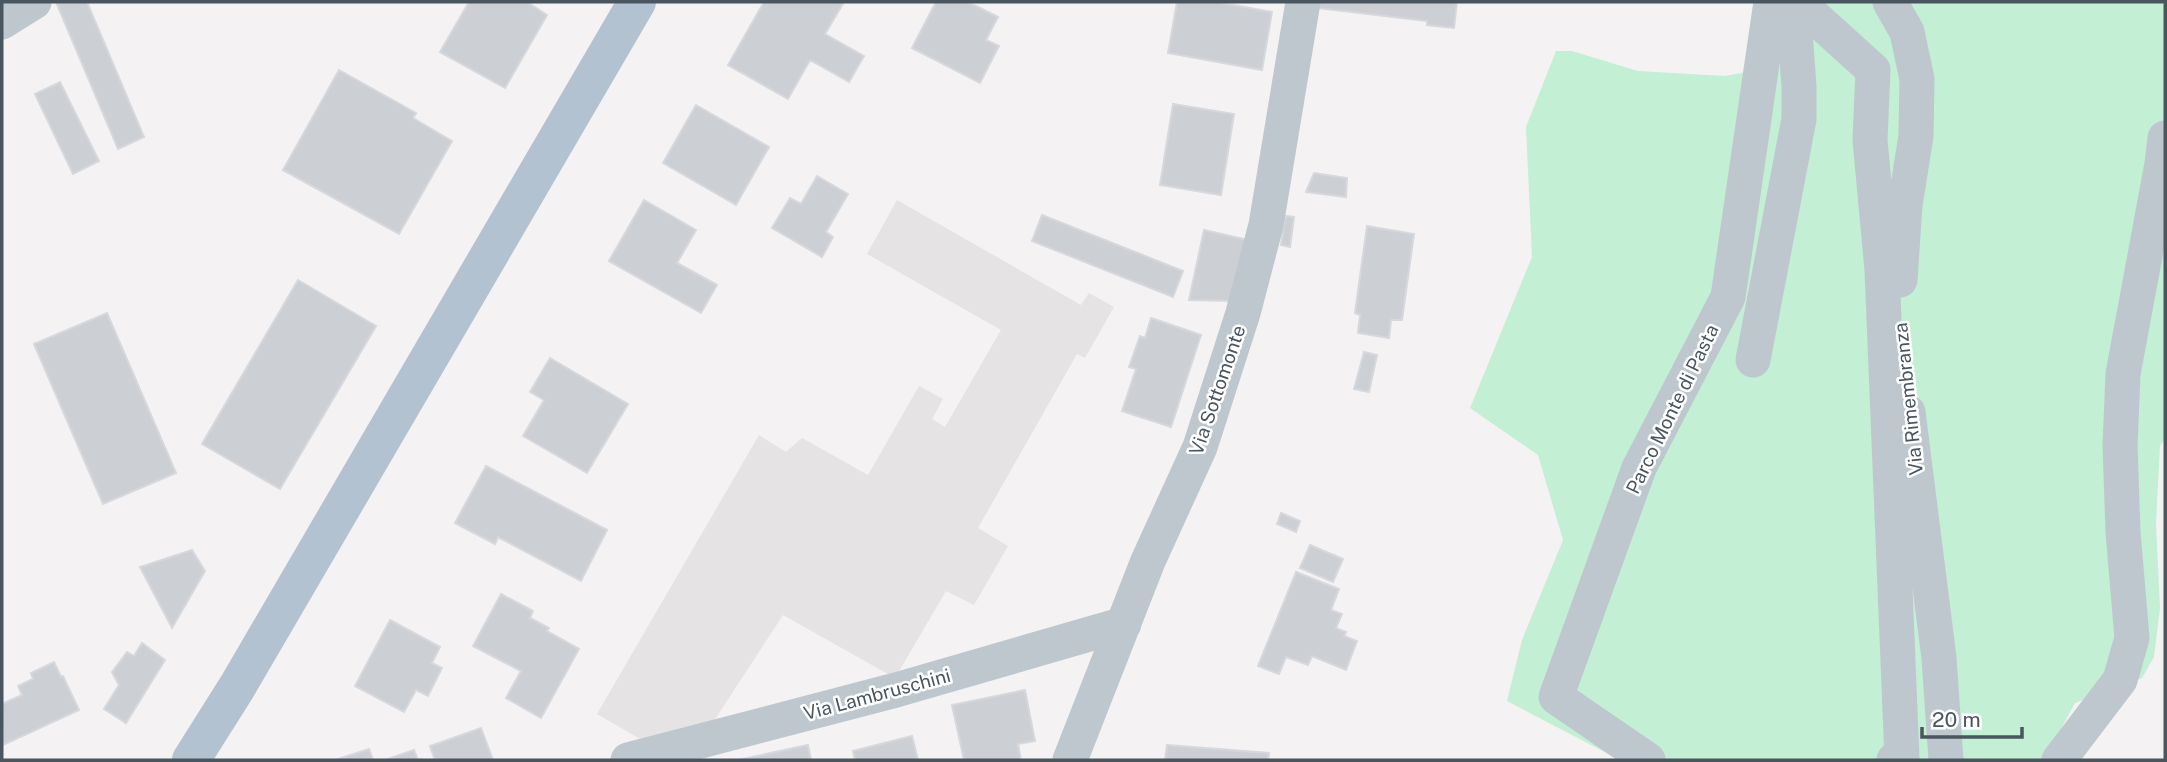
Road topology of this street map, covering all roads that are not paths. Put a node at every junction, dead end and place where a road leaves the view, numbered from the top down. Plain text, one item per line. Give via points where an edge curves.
1 (34, 2) edge
2 (637, 2) edge
3 (1303, 2) edge
4 (1771, 2) edge
5 (1796, 2) edge
6 (1890, 2) edge
7 (2, 22) edge
8 (2165, 138) edge
9 (1753, 360) dead end
10 (1124, 624) junction
11 (191, 760) edge
12 (628, 760) edge
13 (1070, 760) edge
14 (1648, 760) edge
15 (1894, 760) edge
16 (1946, 760) edge
17 (2059, 760) edge

1 - 7 street
2 - 11 main road
3 - 10 street, Via Sottomonte via 1266,225 1243,313 1200,447
4 - 14 street, Parco Monte di Pasta via 1728,297 1639,468 1556,697
5 - 9 street via 1799,119
5 - 15 street via 1873,70 1870,140 1882,270 1902,759
6 - 16 street, Via Rimembranza via 1906,32 1917,79 1898,338 1939,658
8 - 17 street via 2123,374 2120,445 2132,638 2120,680
10 - 12 street, Via Lambruschini
10 - 13 street, Via Sottomonte

